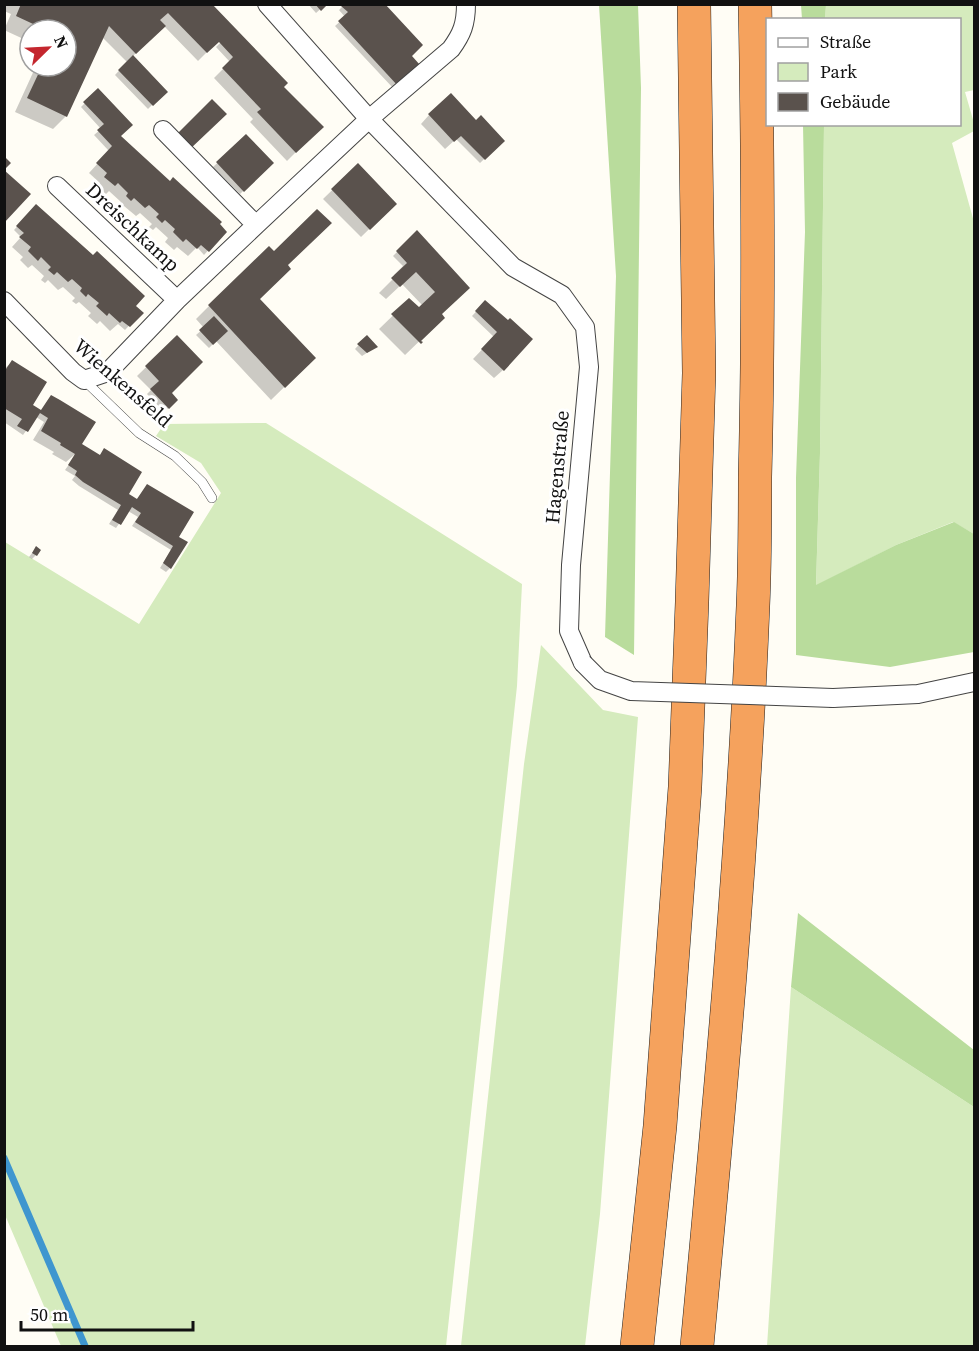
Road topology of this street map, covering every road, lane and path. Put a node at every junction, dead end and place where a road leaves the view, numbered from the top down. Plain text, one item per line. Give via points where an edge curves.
1 (267, 4) edge
2 (466, 4) edge
3 (694, 4) edge
4 (755, 4) edge
5 (369, 119) junction
6 (163, 130) dead end
7 (57, 186) dead end
8 (256, 225) junction
9 (177, 300) junction
10 (4, 301) edge
11 (84, 380) junction
12 (212, 498) dead end
13 (975, 682) edge
14 (637, 1347) edge
15 (697, 1347) edge

1 - 5 street, Hagenstraße
2 - 5 street, Dreischkamp via 461,35 451,49
3 - 14 highway via 699,373 693,602 685,787 660,1126
4 - 15 highway via 758,360 753,604 741,836
5 - 8 street, Dreischkamp
5 - 13 street, Hagenstraße, bridge via 513,267 562,295 585,327 589,367 571,565 569,632 583,663 600,680 631,691 833,698 918,694
6 - 8 street
7 - 9 street, Dreischkamp
8 - 9 street, Dreischkamp
9 - 11 street, Dreischkamp via 108,372
10 - 11 street, Wienkensfeld
11 - 12 lane, Wienkensfeld via 139,433 175,456 202,482

